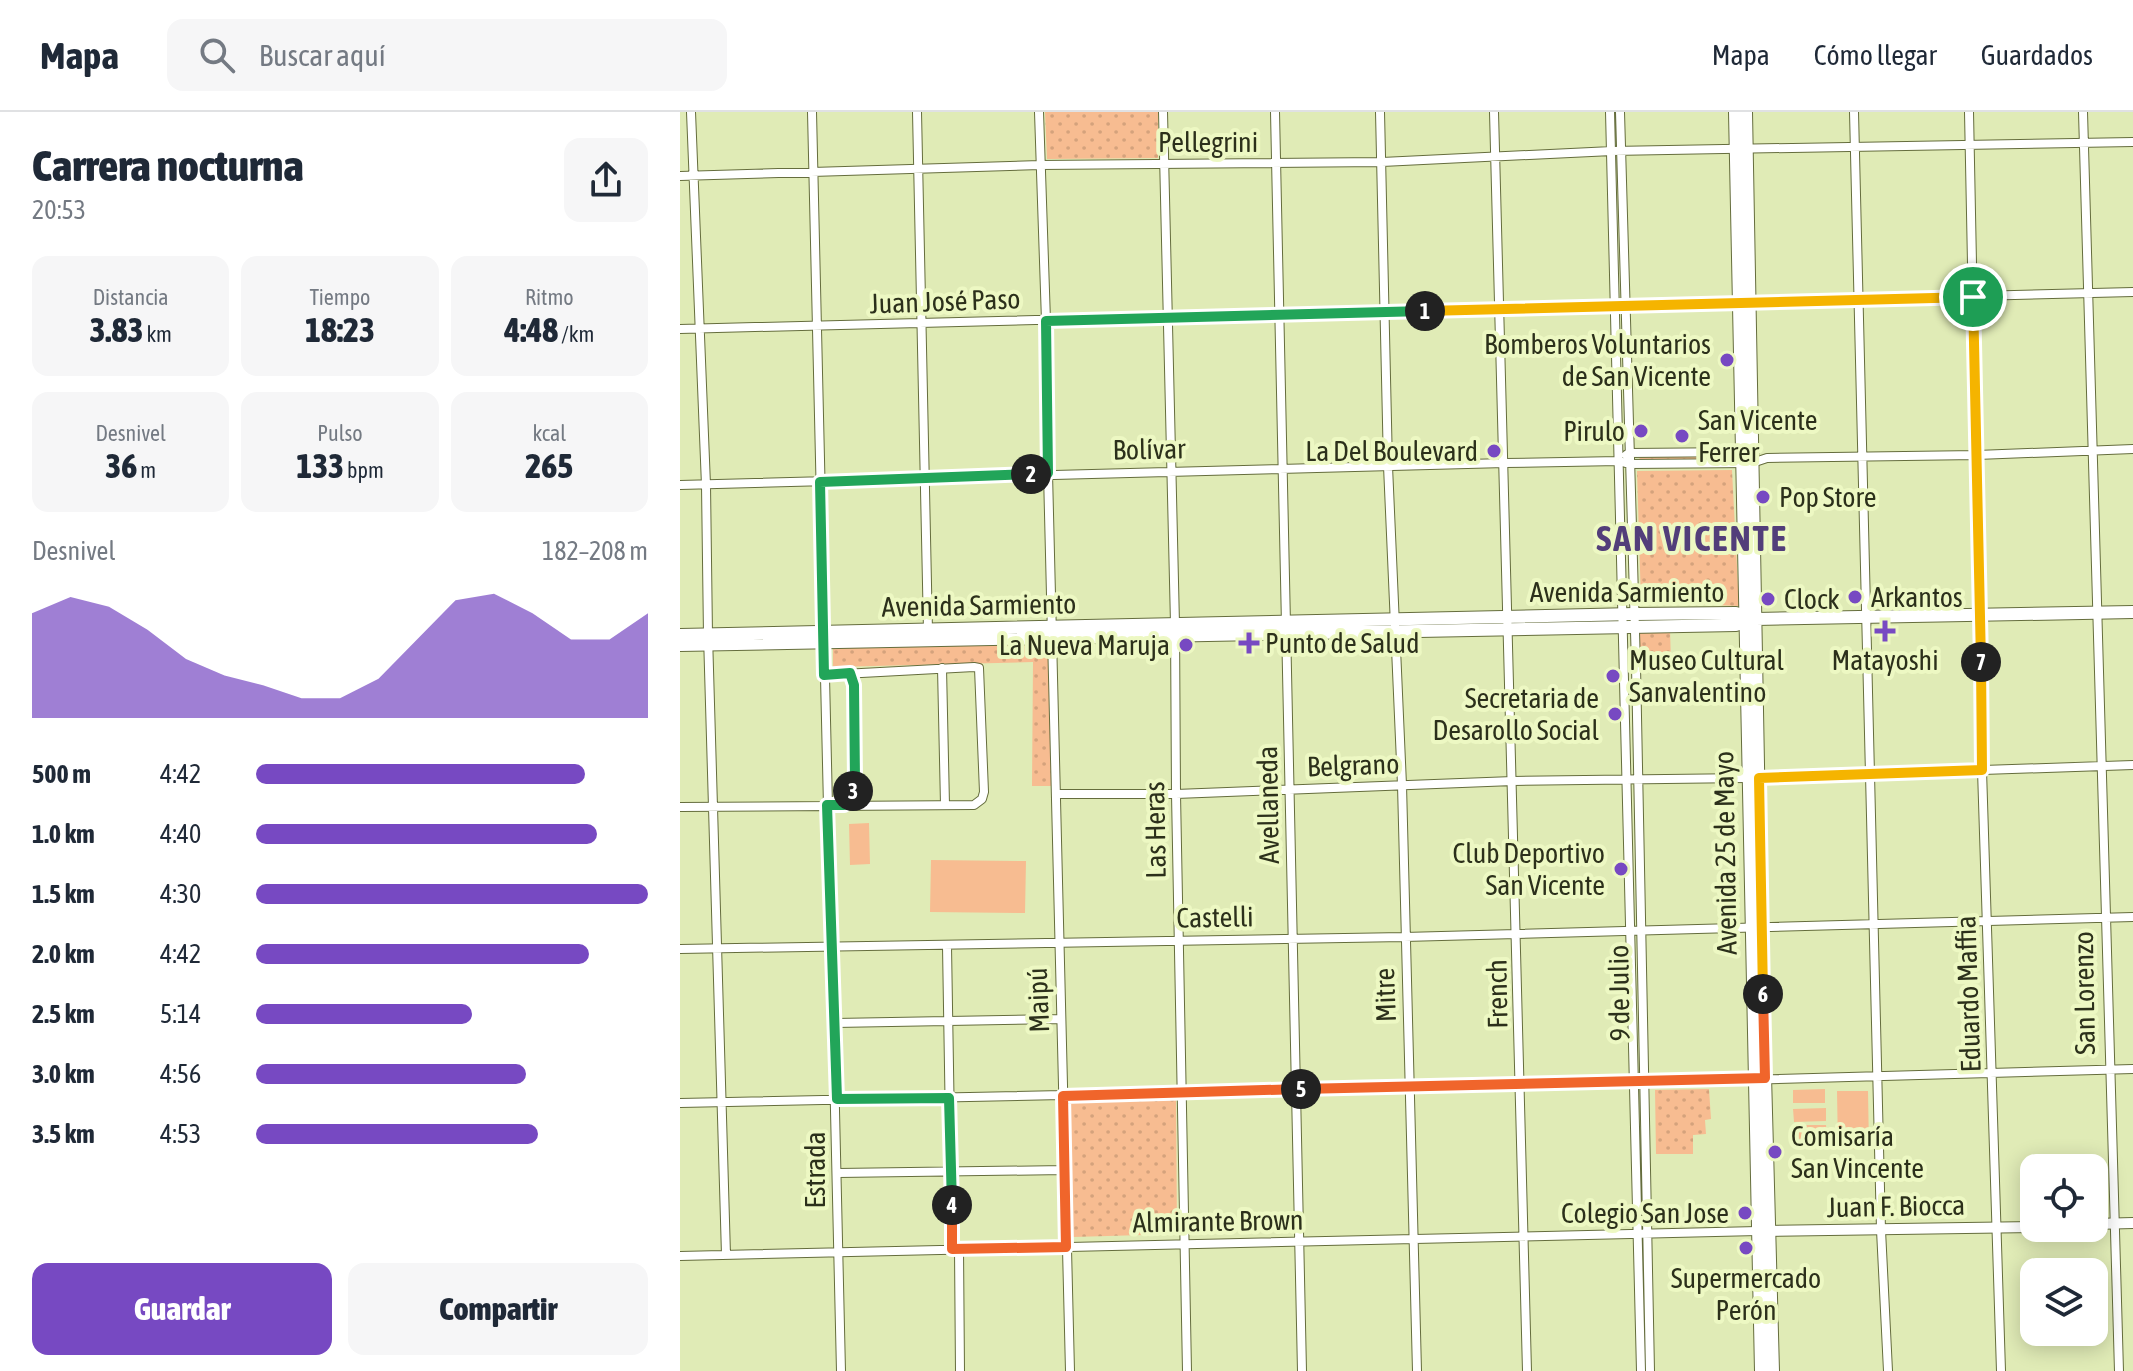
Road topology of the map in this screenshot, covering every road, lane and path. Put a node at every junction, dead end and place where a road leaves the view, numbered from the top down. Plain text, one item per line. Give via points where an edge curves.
1 (691, 112) edge
2 (812, 112) edge
3 (917, 112) edge
4 (1039, 112) edge
5 (1163, 112) edge
6 (1275, 112) edge
7 (1380, 112) edge
8 (1494, 112) edge
9 (1610, 112) edge
10 (1620, 112) edge
11 (1735, 112) edge
12 (1746, 112) edge
13 (1854, 112) edge
14 (1969, 112) edge
15 (2083, 112) edge
16 (2133, 142) edge
17 (2084, 143) junction
18 (1969, 146) junction
19 (1856, 148) junction
20 (1741, 149) junction
21 (1616, 151) junction
22 (1495, 157) junction
23 (1382, 162) junction
24 (1164, 164) junction
25 (1275, 164) junction
26 (1040, 165) junction
27 (918, 170) junction
28 (813, 174) junction
29 (680, 176) edge
30 (696, 176) junction
31 (2133, 292) edge
32 (2088, 294) junction
33 (1973, 297) junction
34 (1860, 300) junction
35 (1743, 302) junction
36 (1620, 306) junction
37 (1500, 310) junction
38 (1383, 312) junction
39 (1279, 313) junction
40 (1167, 317) junction
41 (1046, 321) junction
42 (920, 324) junction
43 (819, 327) junction
44 (680, 329) edge
45 (701, 329) junction
46 (2133, 449) edge
47 (2092, 451) junction
48 (1629, 453) junction
49 (1977, 455) junction
50 (1862, 456) junction
51 (1746, 458) junction
52 (1619, 461) junction
53 (1505, 463) junction
54 (1629, 464) junction
55 (1388, 466) junction
56 (1284, 468) junction
57 (1171, 470) junction
58 (1048, 473) junction
59 (924, 479) junction
60 (820, 482) junction
61 (680, 485) edge
62 (706, 485) junction
63 (2133, 612) edge
64 (2096, 613) junction
65 (1980, 615) junction
66 (1866, 616) junction
67 (1751, 619) junction
68 (1628, 620) junction
69 (1509, 622) junction
70 (1395, 624) junction
71 (1286, 628) junction
72 (1175, 630) junction
73 (1052, 633) junction
74 (680, 635) edge
75 (928, 635) junction
76 (824, 638) junction
77 (708, 640) junction
78 (680, 645) edge
79 (942, 668) junction
80 (850, 673) junction
81 (824, 675) junction
82 (2133, 765) edge
83 (2101, 767) junction
84 (1982, 770) junction
85 (1870, 774) junction
86 (1632, 778) junction
87 (1753, 778) junction
88 (1513, 781) junction
89 (1402, 785) junction
90 (1289, 789) junction
91 (1056, 794) junction
92 (1176, 794) junction
93 (827, 805) junction
94 (844, 805) junction
95 (945, 805) junction
96 (714, 806) junction
97 (680, 807) edge
98 (2133, 917) edge
99 (2104, 918) junction
100 (1988, 920) junction
101 (1874, 922) junction
102 (1756, 928) junction
103 (1635, 930) junction
104 (1518, 933) junction
105 (1293, 937) junction
106 (1404, 937) junction
107 (1178, 940) junction
108 (1059, 942) junction
109 (833, 946) junction
110 (947, 946) junction
111 (718, 948) junction
112 (680, 949) edge
113 (1061, 1019) junction
114 (947, 1020) junction
115 (835, 1023) junction
116 (2133, 1069) edge
117 (2108, 1070) junction
118 (1992, 1073) junction
119 (1879, 1075) junction
120 (1760, 1078) junction
121 (1633, 1083) junction
122 (1643, 1083) junction
123 (1520, 1085) junction
124 (1410, 1086) junction
125 (1294, 1089) junction
126 (1181, 1091) junction
127 (1063, 1096) junction
128 (949, 1098) junction
129 (837, 1099) junction
130 (722, 1102) junction
131 (680, 1103) edge
132 (1065, 1170) junction
133 (951, 1171) junction
134 (838, 1173) junction
135 (2108, 1223) edge
136 (2114, 1223) junction
137 (2133, 1223) edge
138 (2020, 1228) edge
139 (1997, 1229) junction
140 (1881, 1230) junction
141 (1764, 1231) junction
142 (1642, 1234) junction
143 (1524, 1237) junction
144 (1414, 1239) junction
145 (1298, 1241) junction
146 (1184, 1244) junction
147 (1066, 1247) junction
148 (956, 1249) junction
149 (838, 1252) junction
150 (726, 1255) junction
151 (680, 1256) edge
152 (841, 1371) edge
153 (960, 1371) edge
154 (1070, 1371) edge
155 (1187, 1371) edge
156 (1302, 1371) edge
157 (1417, 1371) edge
158 (1527, 1371) edge
159 (1641, 1371) edge
160 (1650, 1371) edge
161 (1761, 1371) edge
162 (1773, 1371) edge
163 (1888, 1371) edge
164 (2001, 1371) edge
165 (2119, 1371) edge

1 - 30 street
2 - 28 street, Estrada
3 - 27 street
4 - 26 street, Maipú
5 - 24 street, Las Heras
6 - 25 street, Avellaneda
7 - 23 street, Mitre
8 - 22 street, French
9 - 21 street
10 - 21 street
11 - 20 main road
12 - 20 main road
13 - 19 street
14 - 18 street, Eduardo Maffia
15 - 17 street, San Lorenzo
16 - 17 street, Pellegrini
17 - 18 street, Pellegrini
17 - 32 street, San Lorenzo
18 - 19 street, Pellegrini
18 - 33 street, Eduardo Maffia
19 - 20 street, Pellegrini
19 - 34 street
20 - 21 street, Pellegrini
20 - 35 main road, Avenida 25 de Mayo
21 - 22 street, Pellegrini
21 - 36 street
22 - 23 street, Pellegrini
22 - 37 street, French
23 - 25 street, Pellegrini
23 - 38 street, Mitre
24 - 25 street, Pellegrini
24 - 26 street, Pellegrini
24 - 40 street, Las Heras
25 - 39 street, Avellaneda
26 - 27 street, Pellegrini
26 - 41 street, Maipú
27 - 28 street, Pellegrini
27 - 42 street
28 - 30 street, Pellegrini
28 - 43 street, Estrada
29 - 30 street, Pellegrini
30 - 45 street
31 - 32 street, Juan José Paso
32 - 33 street, Juan José Paso
32 - 47 street, San Lorenzo
33 - 34 street, Juan José Paso
33 - 49 street, Eduardo Maffia
34 - 35 street, Juan José Paso
34 - 50 street
35 - 36 street, Juan José Paso
35 - 51 main road, Avenida 25 de Mayo
36 - 37 street, Juan José Paso
36 - 48 street
36 - 52 street
37 - 38 street, Juan José Paso
37 - 53 street, French
38 - 39 street, Juan José Paso
38 - 55 street, Mitre
39 - 40 street, Juan José Paso
39 - 56 street, Avellaneda
40 - 41 street, Juan José Paso
40 - 57 street, Las Heras
41 - 42 street, Juan José Paso
41 - 58 street, Maipú
42 - 43 street, Juan José Paso
42 - 59 street
43 - 45 street, Juan José Paso
43 - 60 street, Estrada
44 - 45 street, Juan José Paso
45 - 62 street
46 - 47 street, Bolívar
47 - 49 street, Bolívar
47 - 64 street, San Lorenzo
48 - 51 street, Bolívar
48 - 52 street
48 - 54 street
49 - 50 street, Bolívar
49 - 65 street, Eduardo Maffia
50 - 51 street, Bolívar
50 - 66 street
51 - 54 street, Bolívar
51 - 67 main road, Avenida 25 de Mayo
52 - 53 street, Bolívar
52 - 54 street, Bolívar
52 - 68 street
53 - 55 street, Bolívar
53 - 69 street, French
54 - 68 street
55 - 56 street, Bolívar
55 - 70 street, Mitre
56 - 57 street, Bolívar
56 - 71 street, Avellaneda
57 - 58 street, Bolívar
57 - 72 street, Las Heras
58 - 59 street, Bolívar
58 - 73 street, Maipú
59 - 60 street, Bolívar
59 - 75 street
60 - 62 street, Bolívar
60 - 76 street, Estrada
61 - 62 street, Bolívar
62 - 77 street
63 - 64 main road, Avenida Sarmiento
64 - 65 main road, Avenida Sarmiento
64 - 83 street, San Lorenzo
65 - 66 main road, Avenida Sarmiento
65 - 84 street, Eduardo Maffia
66 - 67 main road, Avenida Sarmiento
66 - 85 street
67 - 68 main road, Avenida Sarmiento via 1736,613
67 - 87 main road, Avenida 25 de Mayo
68 - 69 main road, Avenida Sarmiento
68 - 86 street, 9 de Julio
69 - 70 main road, Avenida Sarmiento
69 - 88 street, French
70 - 71 main road, Avenida Sarmiento
70 - 89 street, Mitre
71 - 72 main road, Avenida Sarmiento
71 - 90 street, Avellaneda
72 - 73 main road, Avenida Sarmiento
72 - 92 street, Las Heras
73 - 75 main road, Avenida Sarmiento
73 - 91 street, Maipú
74 - 77 main road, Avenida Sarmiento
75 - 76 main road, Avenida Sarmiento
76 - 77 main road, Avenida Sarmiento
76 - 81 street, Estrada
77 - 78 main road, Avenida Sarmiento
77 - 96 street
79 - 80 street
79 - 95 street
79 - 95 street via 979,668 984,792 978,803
80 - 81 street
80 - 94 street via 855,781
81 - 93 street, Estrada
82 - 83 street, Belgrano
83 - 84 street, Belgrano
83 - 99 street, San Lorenzo
84 - 85 street, Belgrano
84 - 100 street, Eduardo Maffia
85 - 87 street, Belgrano
85 - 101 street
86 - 87 street, Belgrano
86 - 88 street, Belgrano
86 - 103 street, 9 de Julio
87 - 102 main road, Avenida 25 de Mayo
88 - 89 street, Belgrano
88 - 104 street, French
89 - 90 street, Belgrano
89 - 106 street, Mitre
90 - 92 street, Belgrano
90 - 105 street, Avellaneda
91 - 92 street, Belgrano
91 - 108 street, Maipú
92 - 107 street, Las Heras
93 - 94 street
93 - 96 street
93 - 109 street, Estrada
94 - 95 street
96 - 97 street
96 - 111 street
98 - 99 street, Castelli
99 - 100 street, Castelli
99 - 117 street, San Lorenzo
100 - 101 street, Castelli
100 - 118 street, Eduardo Maffia
101 - 102 street, Castelli
101 - 119 street
102 - 103 street, Castelli
102 - 120 main road, Avenida 25 de Mayo
103 - 104 street, Castelli
103 - 121 street, 9 de Julio
103 - 122 street, 9 de Julio
104 - 106 street, Castelli
104 - 123 street, French
105 - 106 street, Castelli
105 - 107 street, Castelli
105 - 125 street, Avellaneda
106 - 124 street, Mitre
107 - 108 street, Castelli
107 - 126 street, Las Heras
108 - 110 street, Castelli
108 - 113 street, Maipú
109 - 110 street, Castelli
109 - 111 street, Castelli
109 - 115 street, Estrada
110 - 114 street
111 - 112 street, Castelli
111 - 130 street
113 - 114 street
113 - 127 street, Maipú
114 - 115 street
114 - 128 street
115 - 129 street, Estrada
116 - 117 street
117 - 118 street
117 - 136 street, San Lorenzo
118 - 119 street
118 - 139 street, Eduardo Maffia
119 - 120 street
119 - 140 street
120 - 122 street
120 - 141 main road, Avenida 25 de Mayo
121 - 122 street
121 - 123 street
121 - 142 street, 9 de Julio
122 - 142 street, 9 de Julio
123 - 124 street
123 - 143 street, French
124 - 125 street
124 - 144 street, Mitre
125 - 126 street
125 - 145 street, Avellaneda
126 - 127 street
126 - 146 street, Las Heras
127 - 128 street
127 - 132 street, Maipú
128 - 129 street
128 - 133 street
129 - 130 street
129 - 134 street, Estrada
130 - 131 street
130 - 150 street
132 - 133 street
132 - 147 street, Maipú
133 - 134 street
133 - 148 street
134 - 149 street, Estrada
135 - 136 street
136 - 137 street
136 - 165 street, San Lorenzo
138 - 139 street, Juan F. Biocca
139 - 140 street, Juan F. Biocca
139 - 164 street, Eduardo Maffia
140 - 141 street, Juan F. Biocca
140 - 163 street
141 - 142 street, Almirante Brown
141 - 161 main road
141 - 162 main road
142 - 143 street, Almirante Brown
142 - 159 street, 9 de Julio
142 - 160 street, 9 de Julio
143 - 144 street, Almirante Brown
143 - 158 street, French
144 - 145 street, Almirante Brown
144 - 157 street, Mitre
145 - 146 street, Almirante Brown
145 - 156 street, Avellaneda
146 - 147 street, Almirante Brown
146 - 155 street, Las Heras
147 - 148 street, Almirante Brown
147 - 154 street, Maipú
148 - 149 street, Almirante Brown
148 - 153 street
149 - 150 street, Almirante Brown
149 - 152 street, Estrada
150 - 151 street, Almirante Brown

